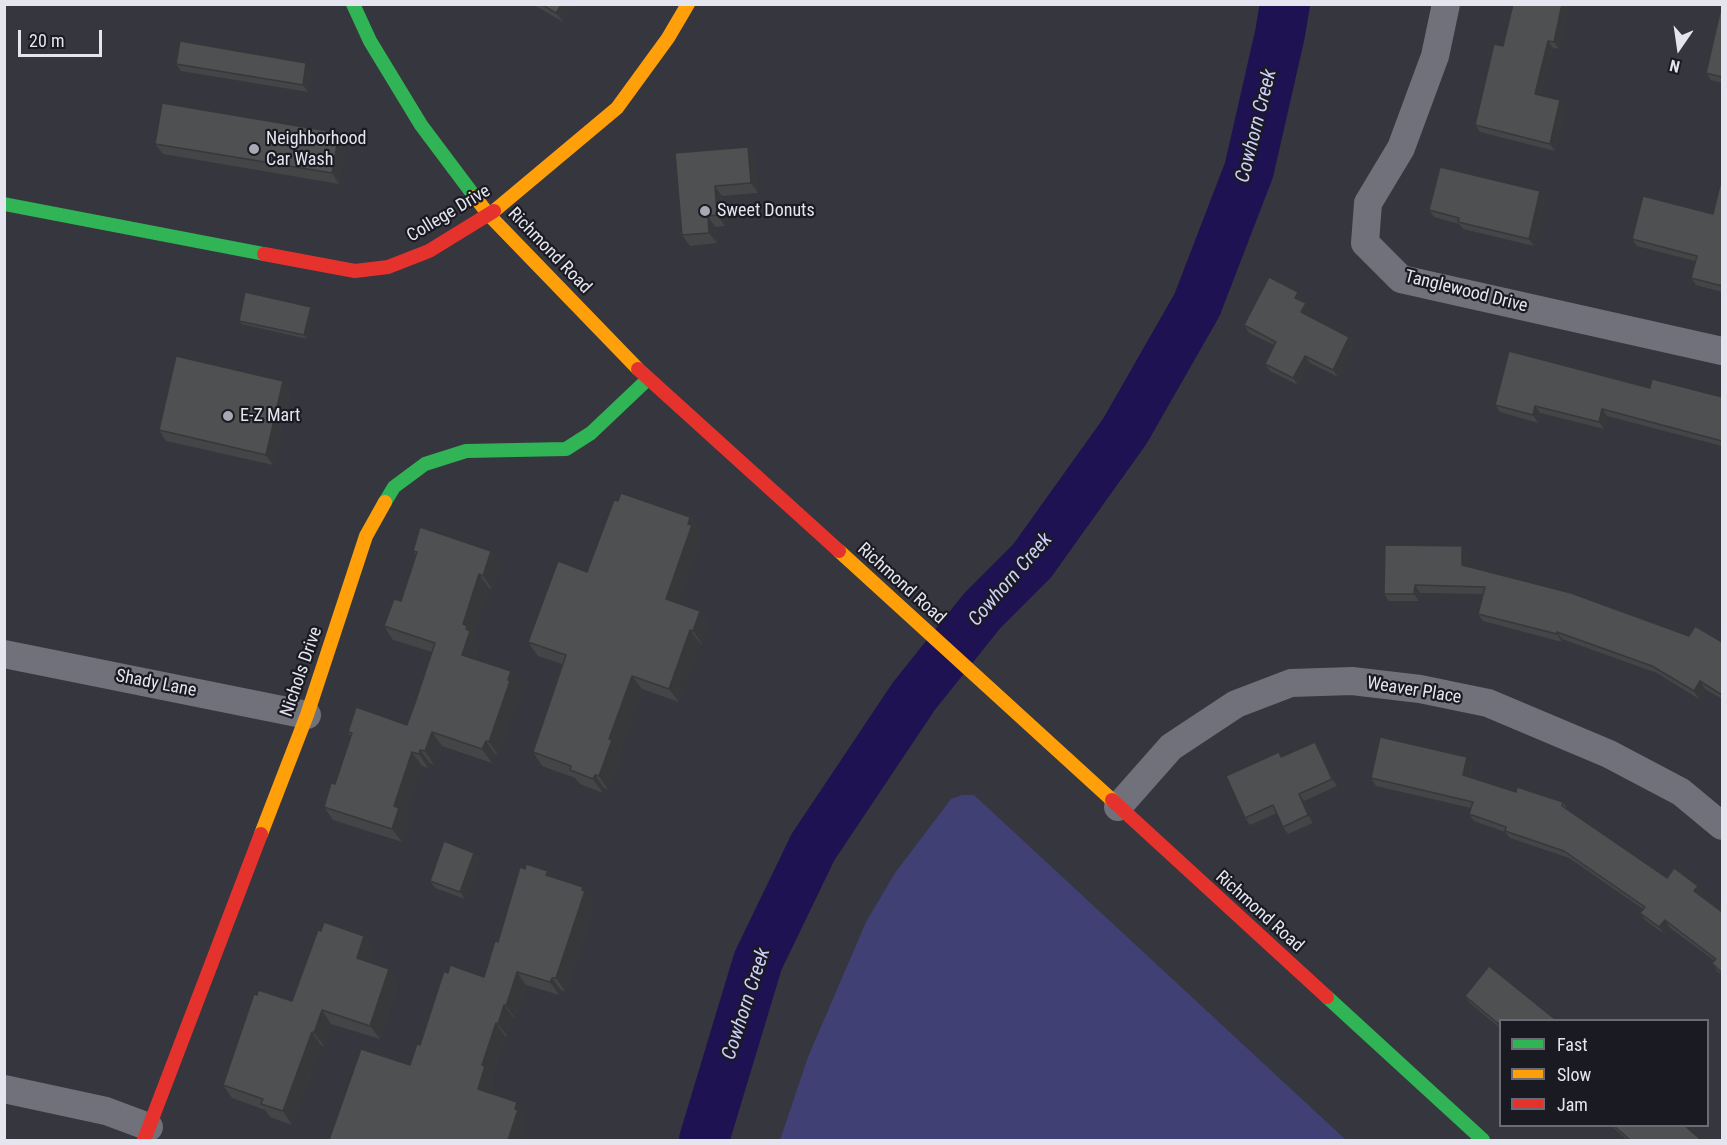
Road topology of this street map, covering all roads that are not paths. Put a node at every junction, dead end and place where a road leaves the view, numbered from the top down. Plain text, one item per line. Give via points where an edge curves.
1 (353, 4) edge
2 (688, 4) edge
3 (1446, 4) edge
4 (4, 204) edge
5 (489, 216) junction
6 (1722, 351) edge
7 (648, 379) junction
8 (4, 654) edge
9 (307, 715) junction
10 (1118, 807) junction
11 (1722, 826) edge
12 (4, 1089) edge
13 (146, 1134) edge
14 (1483, 1140) edge

1 - 5 street, Richmond Road via 370,41 422,125
2 - 5 street, College Drive via 617,108
3 - 6 street, Tanglewood Drive via 1435,56 1401,148 1368,203 1365,243 1401,279
4 - 5 street, College Drive via 355,271 388,267 429,251
5 - 7 street, Richmond Road
7 - 9 street, Nichols Drive via 591,433 566,449 466,451 425,464 394,487 366,536
7 - 10 street, Richmond Road
8 - 9 street, Shady Lane
9 - 13 street, Nichols Drive
10 - 11 street, Weaver Place via 1171,747 1236,704 1291,683 1352,681 1420,689 1506,711 1609,754 1681,792
10 - 14 street, Richmond Road
12 - 13 street via 106,1111

